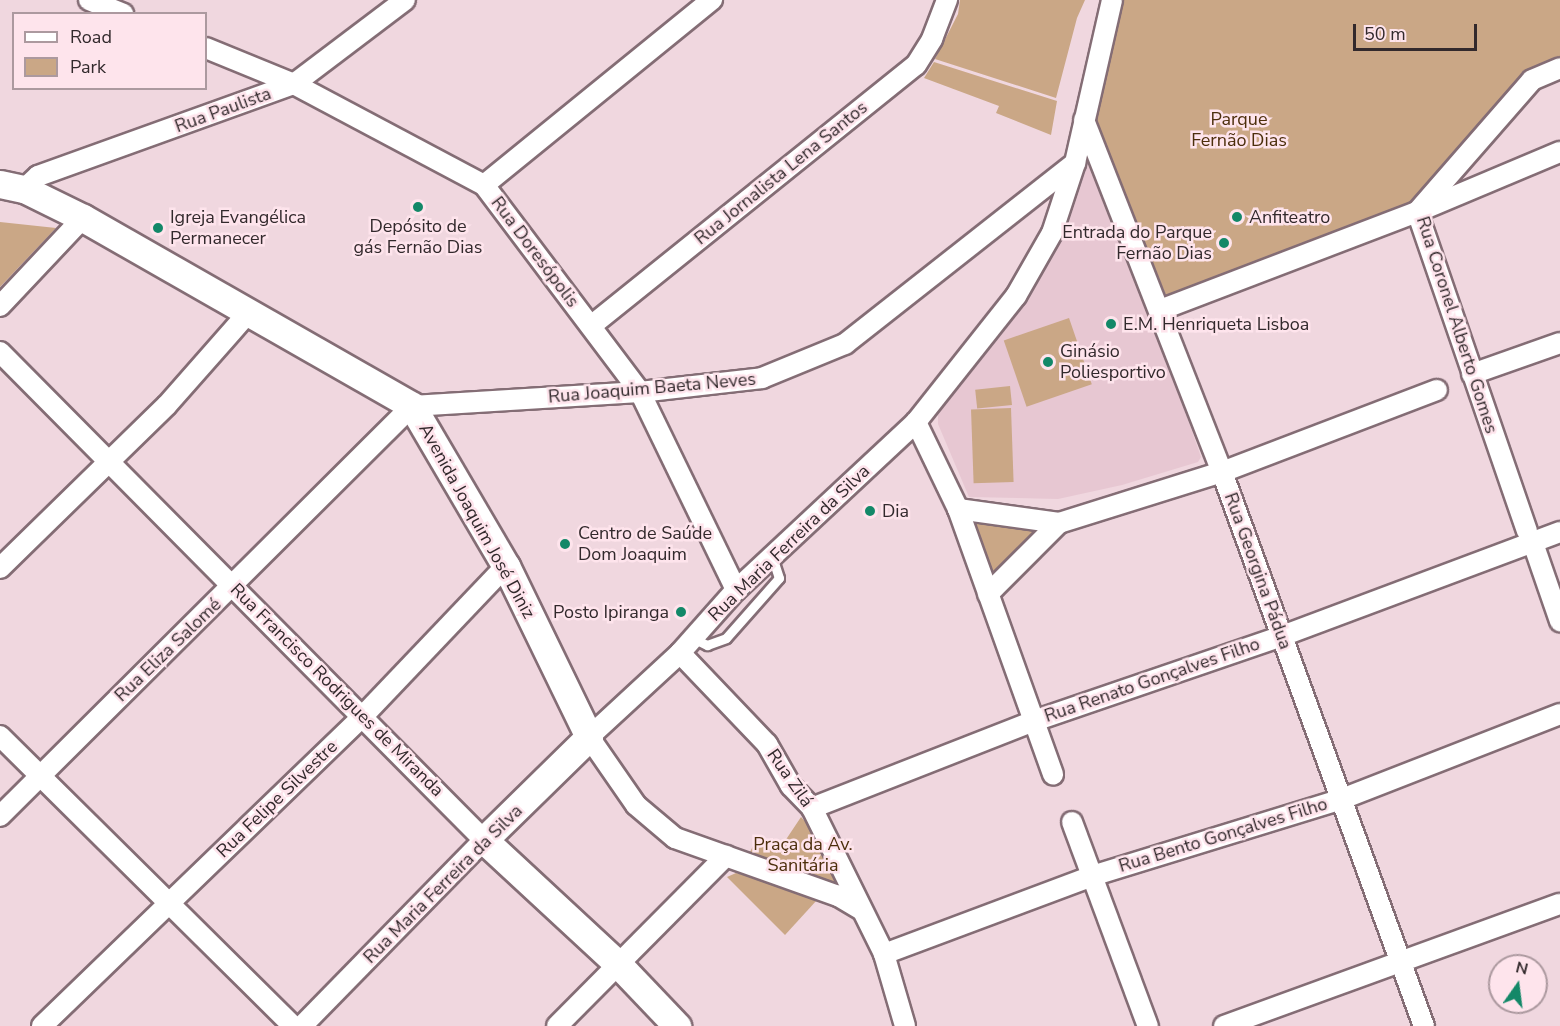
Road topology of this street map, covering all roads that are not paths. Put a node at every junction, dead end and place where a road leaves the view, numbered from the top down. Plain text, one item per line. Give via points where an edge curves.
1 (89, 0) edge
2 (137, 0) edge
3 (405, 0) edge
4 (712, 0) edge
5 (947, 0) edge
6 (1112, 0) edge
7 (120, 12) edge
8 (124, 12) edge
9 (207, 48) edge
10 (1560, 68) edge
11 (294, 84) junction
12 (1084, 120) junction
13 (1560, 152) edge
14 (1075, 163) junction
15 (484, 185) junction
16 (12, 187) edge
17 (0, 200) edge
18 (1417, 212) junction
19 (83, 219) junction
20 (0, 306) edge
21 (1160, 310) junction
22 (248, 313) junction
23 (591, 326) junction
24 (1560, 343) edge
25 (0, 351) edge
26 (1473, 374) junction
27 (1437, 390) dead end
28 (640, 392) junction
29 (412, 406) junction
30 (916, 422) junction
31 (108, 460) junction
32 (1222, 472) junction
33 (958, 509) junction
34 (1059, 523) junction
35 (1560, 532) edge
36 (1530, 537) junction
37 (772, 556) junction
38 (506, 566) junction
39 (0, 567) edge
40 (235, 586) junction
41 (736, 590) junction
42 (988, 594) junction
43 (1560, 621) edge
44 (1282, 636) junction
45 (693, 638) junction
46 (680, 653) junction
47 (1560, 714) edge
48 (362, 717) junction
49 (1034, 721) junction
50 (0, 736) edge
51 (589, 737) junction
52 (1053, 774) dead end
53 (39, 775) junction
54 (1342, 799) junction
55 (812, 808) junction
56 (0, 816) edge
57 (1072, 822) dead end
58 (484, 840) junction
59 (726, 856) junction
60 (1095, 875) junction
61 (169, 902) junction
62 (1560, 904) edge
63 (860, 909) junction
64 (884, 954) junction
65 (618, 964) junction
66 (1401, 965) junction
67 (42, 1026) edge
68 (293, 1026) edge
69 (302, 1026) edge
70 (557, 1026) edge
71 (677, 1026) edge
72 (905, 1026) edge
73 (1148, 1026) edge
74 (1224, 1026) edge
75 (1424, 1026) edge

1 - 7 street
2 - 8 street
3 - 11 street, Rua Paulista
4 - 15 street
5 - 23 street, Rua Jornalista Lena Santos via 932,39 916,65
6 - 12 street, Rua Maria Ferreira da Silva
9 - 11 street, Rua Doresópolis
10 - 18 street, Rua Coronel Alberto Gomes via 1532,80
11 - 15 street, Rua Doresópolis
11 - 16 street, Rua Paulista
12 - 14 street, Rua Maria Ferreira da Silva
12 - 21 street, Rua Georgina Pádua
13 - 18 street
14 - 28 street, Rua Joaquim Baeta Neves via 845,344 762,378
14 - 30 street, Rua Maria Ferreira da Silva via 1052,233 1016,296
15 - 23 street, Rua Doresópolis
16 - 17 street via 8,201
16 - 19 street, Avenida Joaquim José Diniz
18 - 21 street
18 - 26 street, Rua Coronel Alberto Gomes
19 - 20 street
19 - 22 street, Avenida Joaquim José Diniz
21 - 32 street, Rua Georgina Pádua
22 - 29 street, Avenida Joaquim José Diniz
22 - 31 street via 167,405
23 - 28 street, Rua Doresópolis
24 - 26 street
25 - 31 street, Rua Francisco Rodrigues de Miranda
26 - 36 street, Rua Coronel Alberto Gomes
27 - 32 street
28 - 29 street, Rua Joaquim Baeta Neves
28 - 41 street, Rua Doresópolis
29 - 38 street, Avenida Joaquim José Diniz
29 - 40 street, Rua Eliza Salomé
30 - 33 street
30 - 37 street, Rua Maria Ferreira da Silva
31 - 39 street
31 - 40 street, Rua Francisco Rodrigues de Miranda
32 - 34 street
32 - 44 street, Rua Georgina Pádua
33 - 34 street
33 - 42 street
34 - 42 street
35 - 36 street, Rua Renato Gonçalves Filho
36 - 43 street, Rua Coronel Alberto Gomes
36 - 44 street, Rua Renato Gonçalves Filho
37 - 41 street, Rua Maria Ferreira da Silva
37 - 45 lane via 779,578 734,630 716,644 707,645
38 - 48 street, Rua Felipe Silvestre
38 - 51 street, Avenida Joaquim José Diniz
40 - 48 street, Rua Francisco Rodrigues de Miranda
40 - 53 street, Rua Eliza Salomé
41 - 45 street, Rua Maria Ferreira da Silva
42 - 49 street
44 - 49 street, Rua Renato Gonçalves Filho
44 - 54 street, Rua Georgina Pádua
45 - 46 street, Rua Maria Ferreira da Silva
46 - 51 street, Rua Maria Ferreira da Silva
46 - 55 street, Rua Zilá via 767,744 791,786
47 - 54 street, Rua Bento Gonçalves Filho
48 - 58 street, Rua Francisco Rodrigues de Miranda
48 - 61 street, Rua Felipe Silvestre
49 - 52 street
49 - 55 street, Rua Renato Gonçalves Filho
50 - 53 street
51 - 58 street, Rua Maria Ferreira da Silva
51 - 59 street, Avenida Joaquim José Diniz via 626,792 663,830 689,844
53 - 56 street, Rua Eliza Salomé
53 - 61 street
54 - 60 street, Rua Bento Gonçalves Filho
54 - 66 street, Rua Georgina Pádua
55 - 63 street, Rua Zilá
57 - 60 street
58 - 65 street, Rua Francisco Rodrigues de Miranda
58 - 69 street, Rua Maria Ferreira da Silva
59 - 63 street, Avenida Joaquim José Diniz via 838,896
59 - 65 street
60 - 64 street, Rua Bento Gonçalves Filho
60 - 73 street
61 - 67 street, Rua Felipe Silvestre
61 - 68 street
62 - 66 street
63 - 64 street, Rua Zilá
64 - 72 street, Rua Zilá
65 - 70 street
65 - 71 street, Rua Francisco Rodrigues de Miranda
66 - 74 street
66 - 75 street, Rua Georgina Pádua

